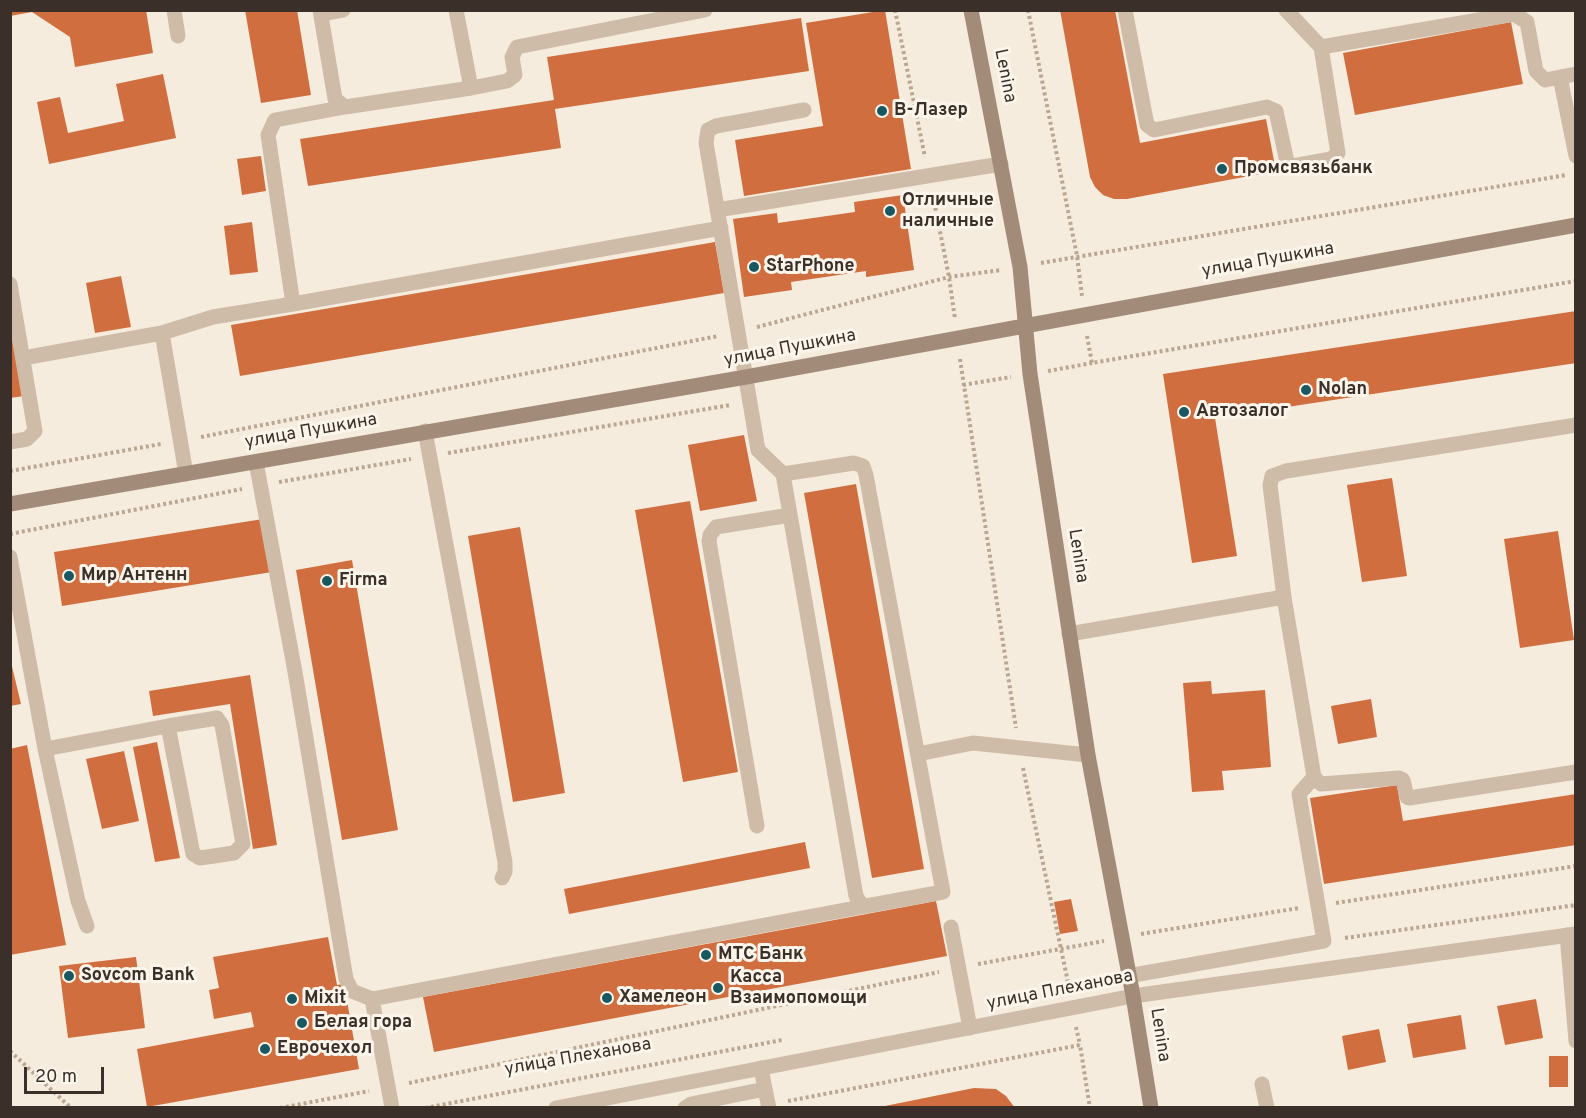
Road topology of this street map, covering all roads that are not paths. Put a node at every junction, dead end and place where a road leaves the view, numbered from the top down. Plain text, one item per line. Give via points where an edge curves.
1 (174, 10) edge
2 (343, 10) edge
3 (456, 10) edge
4 (705, 10) edge
5 (972, 10) edge
6 (1125, 10) edge
7 (1286, 10) edge
8 (320, 12) edge
9 (178, 36) dead end
10 (1321, 47) junction
11 (1575, 74) edge
12 (1560, 77) junction
13 (471, 88) junction
14 (345, 107) junction
15 (804, 110) dead end
16 (1575, 156) edge
17 (1001, 164) junction
18 (717, 210) junction
19 (1575, 225) edge
20 (721, 228) junction
21 (10, 284) edge
22 (293, 304) junction
23 (1025, 326) junction
24 (162, 333) junction
25 (23, 358) junction
26 (746, 377) junction
27 (1575, 425) edge
28 (425, 432) junction
29 (10, 442) edge
30 (256, 462) junction
31 (186, 474) junction
32 (783, 474) junction
33 (10, 504) edge
34 (790, 515) junction
35 (10, 557) edge
36 (1284, 597) junction
37 (1069, 634) junction
38 (168, 726) junction
39 (45, 749) junction
40 (918, 754) junction
41 (1088, 755) junction
42 (1575, 772) edge
43 (1314, 777) junction
44 (757, 826) dead end
45 (502, 878) dead end
46 (866, 906) junction
47 (87, 926) dead end
48 (951, 927) dead end
49 (1571, 934) edge
50 (1128, 976) junction
51 (1133, 996) junction
52 (372, 999) junction
53 (970, 1028) junction
54 (1575, 1041) edge
55 (761, 1068) junction
56 (1262, 1084) dead end
57 (767, 1100) edge
58 (392, 1107) edge
59 (556, 1107) edge
60 (685, 1107) edge
61 (1151, 1107) edge
62 (1267, 1107) edge

1 - 9 street
2 - 8 street
3 - 13 street
4 - 13 street via 517,47 512,57 514,75 507,81
5 - 17 main road, Lenina
6 - 10 street via 1147,125 1154,130 1267,107 1276,111 1287,162 1293,166 1330,159 1338,153
7 - 10 street
8 - 14 street via 335,99
10 - 12 street via 1514,14 1527,22 1536,71 1545,80
11 - 12 street
12 - 16 street
13 - 14 street
14 - 22 street via 275,120 268,135
15 - 18 street via 708,130 706,143
17 - 18 street
17 - 23 main road, Lenina via 1020,267
18 - 20 street
19 - 23 main road, улица Пушкина
20 - 22 street
20 - 26 street
21 - 25 street
22 - 24 street via 213,317
23 - 26 main road, улица Пушкина
23 - 37 main road, Lenina
24 - 25 street
24 - 31 street
25 - 29 street via 34,432 27,440
26 - 28 main road, улица Пушкина
26 - 32 street via 758,450
27 - 36 street via 1272,476
28 - 30 main road, улица Пушкина
28 - 45 street via 505,862
30 - 31 main road, улица Пушкина
30 - 52 street via 346,979 352,991
31 - 33 main road, улица Пушкина
32 - 34 street
32 - 40 street via 854,463 863,466
34 - 44 street via 716,527 710,535
34 - 46 street via 856,896
35 - 39 street
36 - 37 street
36 - 43 street
37 - 41 main road, Lenina
38 - 38 street via 217,718 222,724 243,844 234,853 200,858 193,854
38 - 39 street
39 - 47 street
40 - 41 street via 973,743
40 - 46 street via 943,892
41 - 50 main road, Lenina
42 - 43 street via 1409,798 1400,778 1329,785
43 - 50 street via 1299,795 1324,941
46 - 52 street
48 - 53 street
49 - 51 street, улица Плеханова
49 - 54 street
50 - 51 main road, Lenina
51 - 53 street, улица Плеханова
51 - 61 main road, Lenina
52 - 58 street
53 - 55 street, улица Плеханова
55 - 57 street
55 - 59 street, улица Плеханова
56 - 62 street
57 - 60 street

